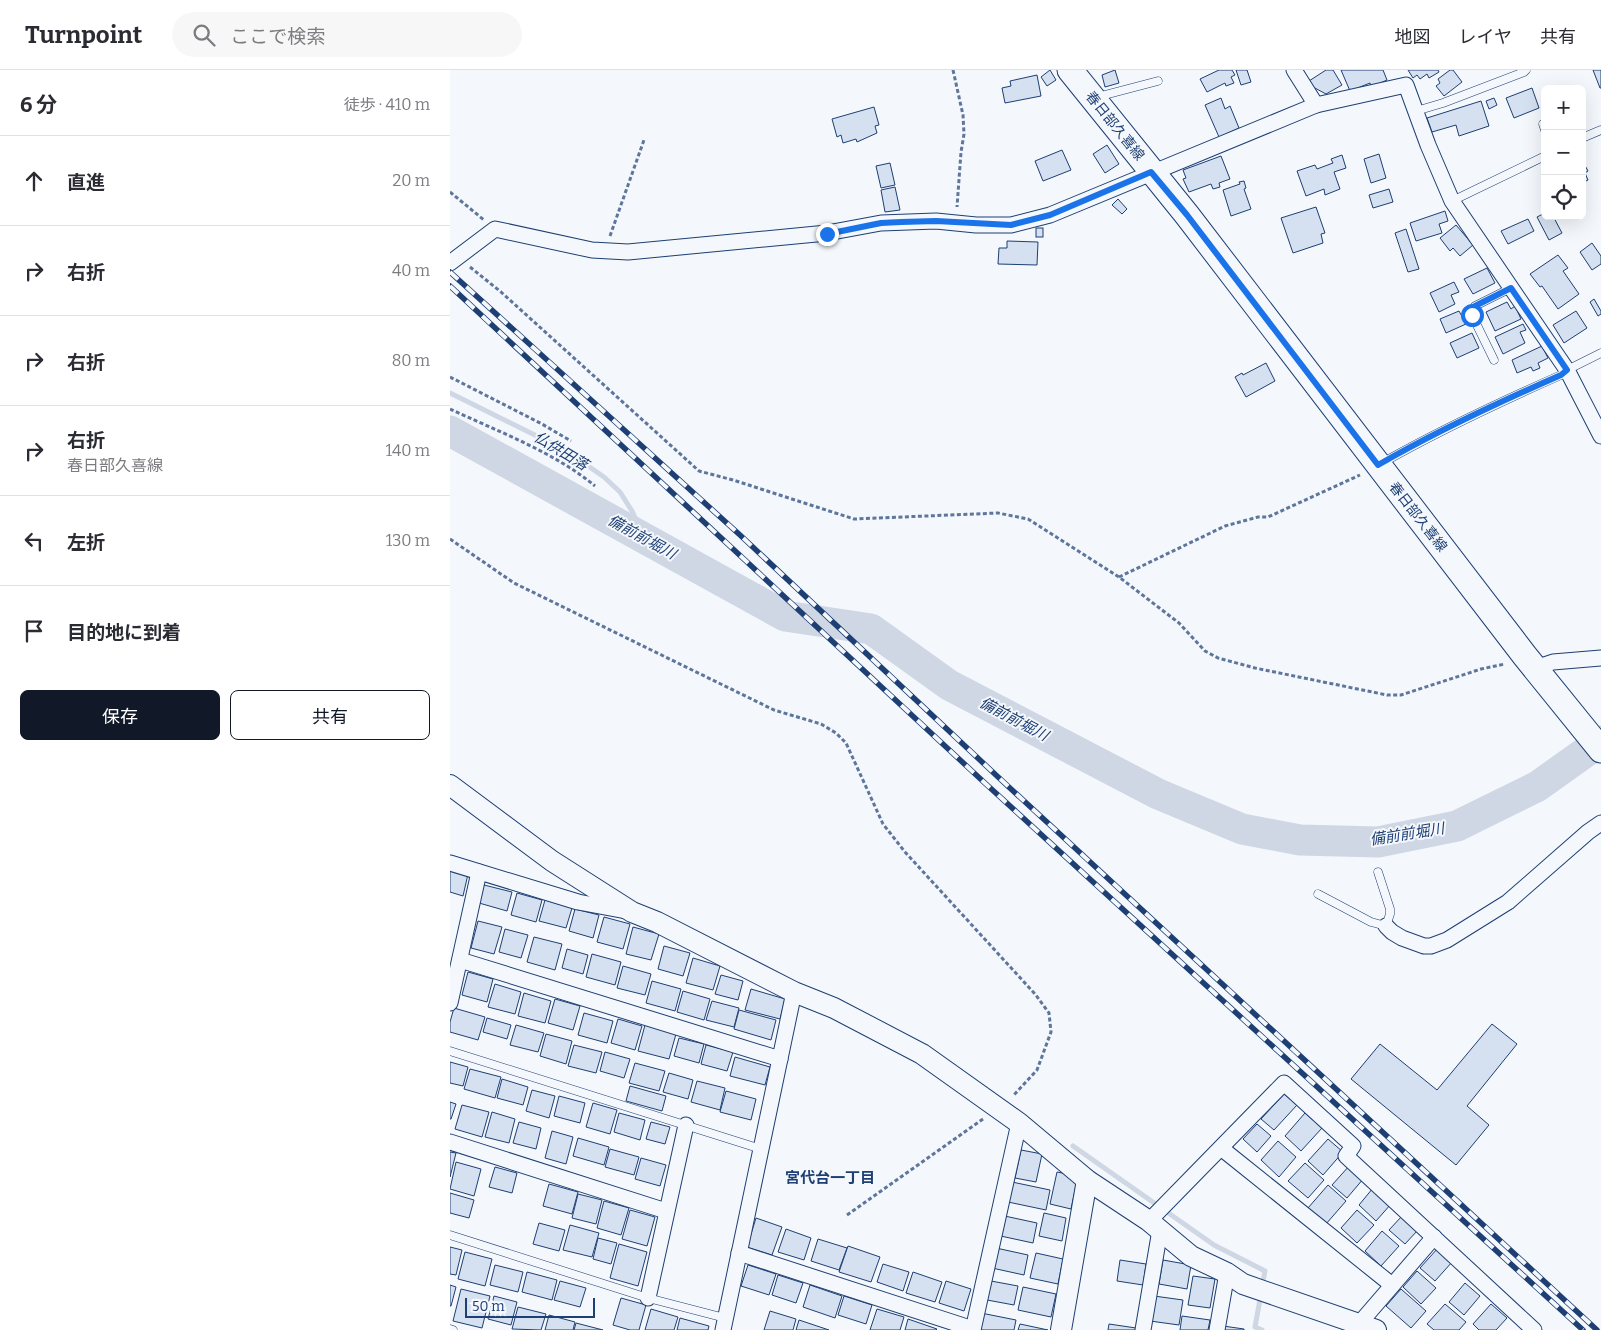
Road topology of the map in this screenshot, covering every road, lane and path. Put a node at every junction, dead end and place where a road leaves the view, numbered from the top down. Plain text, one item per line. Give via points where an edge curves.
1 (953, 70) edge
2 (1070, 70) edge
3 (1294, 70) edge
4 (1526, 70) edge
5 (1158, 81) dead end
6 (1092, 98) junction
7 (1316, 105) junction
8 (1416, 111) junction
9 (1601, 130) edge
10 (1586, 136) edge
11 (644, 140) dead end
12 (1541, 158) edge
13 (1151, 172) junction
14 (450, 192) edge
15 (1452, 201) junction
16 (956, 223) junction
17 (495, 229) junction
18 (604, 251) junction
19 (454, 260) edge
20 (1511, 288) junction
21 (1601, 353) edge
22 (1494, 360) dead end
23 (1567, 370) junction
24 (450, 377) edge
25 (450, 409) edge
26 (1601, 436) edge
27 (572, 441) dead end
28 (1378, 465) junction
29 (595, 486) dead end
30 (450, 539) edge
31 (1119, 577) junction
32 (1601, 658) edge
33 (1530, 662) junction
34 (1601, 750) edge
35 (450, 785) edge
36 (1598, 832) edge
37 (450, 863) edge
38 (479, 872) junction
39 (1378, 872) dead end
40 (1318, 894) dead end
41 (632, 912) junction
42 (1386, 926) junction
43 (460, 960) junction
44 (794, 992) junction
45 (450, 1003) edge
46 (450, 1051) edge
47 (780, 1060) junction
48 (998, 1110) junction
49 (1019, 1123) junction
50 (686, 1125) junction
51 (450, 1142) edge
52 (1221, 1148) junction
53 (761, 1149) junction
54 (1087, 1180) junction
55 (666, 1211) junction
56 (847, 1215) dead end
57 (1154, 1226) junction
58 (450, 1235) edge
59 (1434, 1237) junction
60 (739, 1253) junction
61 (1227, 1273) junction
62 (1392, 1285) junction
63 (648, 1298) junction
64 (724, 1324) edge
65 (1364, 1328) edge
66 (973, 1330) edge
67 (1061, 1330) edge
68 (1144, 1330) edge
69 (1218, 1330) edge
70 (1534, 1330) edge

1 - 16 path via 964,134
2 - 6 main road, 春日部久喜線
3 - 7 street
4 - 8 lane
5 - 6 lane
6 - 13 main road, 春日部久喜線
7 - 8 street via 1406,85
7 - 13 street
8 - 15 street
9 - 10 lane
11 - 18 path
12 - 15 lane
13 - 16 street via 1030,221 1011,225
13 - 28 main road, 春日部久喜線
14 - 17 path
15 - 20 street
16 - 18 street via 881,223 827,234 628,252
17 - 18 street
17 - 19 street
19 - 31 path via 501,292 699,471 854,519 998,513 1028,519
20 - 22 lane via 1475,306 1472,315
20 - 23 street
21 - 23 lane
23 - 26 street
23 - 28 lane
24 - 27 path
25 - 29 path via 559,461
28 - 31 path via 1268,517 1225,526
28 - 33 main road, 春日部久喜線
30 - 48 path via 514,583 774,710 821,724 836,733 846,744 883,824 1049,1013 1051,1032 1037,1070
31 - 33 path via 1179,623 1205,650 1218,658 1255,668 1387,695 1401,695 1481,669
32 - 33 street
33 - 34 main road, 春日部久喜線
35 - 41 street via 552,861
36 - 42 street via 1508,902 1447,940 1424,946 1402,938
37 - 38 street
38 - 41 street via 578,902
38 - 43 street
39 - 42 lane via 1390,908
40 - 42 lane via 1371,922
41 - 44 street via 658,922
43 - 45 street
43 - 47 street
44 - 47 street
44 - 48 street via 834,1008 922,1054
46 - 50 lane
47 - 53 street
48 - 49 street
48 - 56 path
49 - 54 street
49 - 66 street
50 - 53 lane
50 - 55 street
51 - 55 street
52 - 57 street
52 - 59 street via 1284,1083 1353,1146 1346,1156
52 - 62 street
53 - 60 street
54 - 57 street
54 - 67 street
55 - 63 street
57 - 61 street via 1191,1256
57 - 68 street
58 - 63 lane
59 - 62 street
59 - 70 street
60 - 64 street
60 - 66 street
61 - 65 street via 1243,1284
61 - 69 street
62 - 65 street
63 - 64 lane

